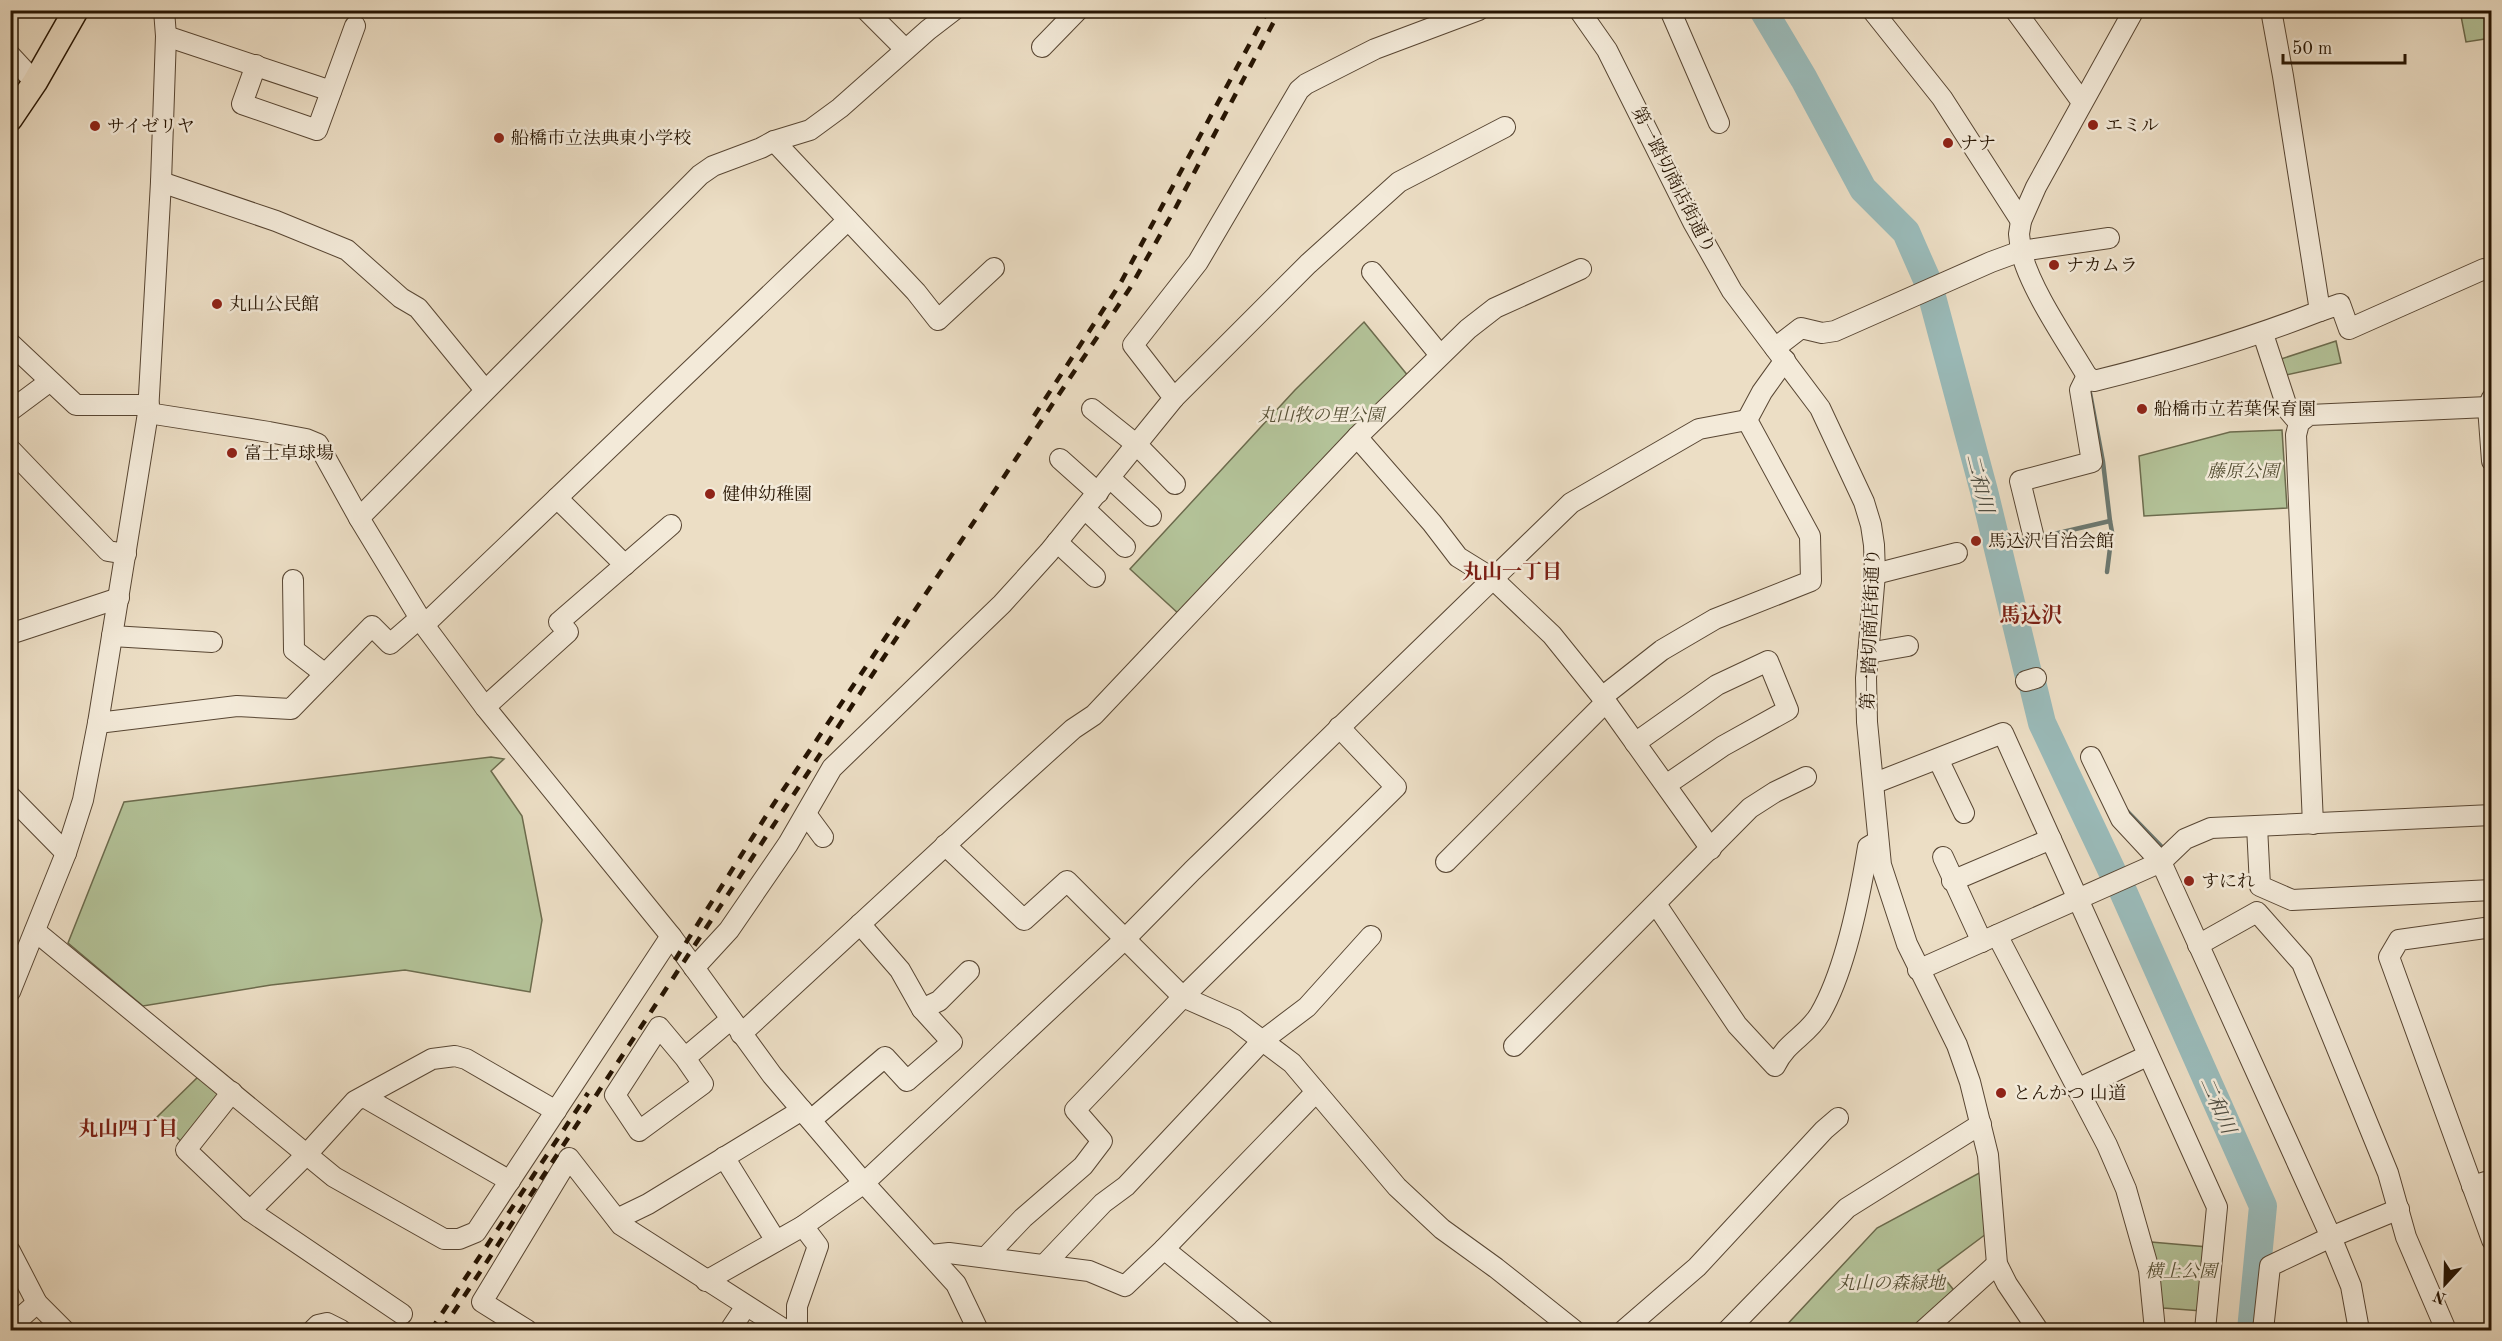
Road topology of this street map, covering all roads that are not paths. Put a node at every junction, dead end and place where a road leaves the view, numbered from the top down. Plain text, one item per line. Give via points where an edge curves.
1 (76, 10) edge
2 (164, 10) edge
3 (866, 10) edge
4 (954, 10) edge
5 (1078, 10) edge
6 (1479, 10) edge
7 (1579, 10) edge
8 (1670, 10) edge
9 (1872, 10) edge
10 (2015, 10) edge
11 (2134, 10) edge
12 (2271, 10) edge
13 (355, 26) dead end
14 (166, 36) junction
15 (1042, 47) dead end
16 (905, 49) junction
17 (10, 55) edge
18 (256, 65) junction
19 (35, 82) junction
20 (331, 91) junction
21 (2082, 102) junction
22 (10, 119) edge
23 (1719, 123) dead end
24 (1505, 127) dead end
25 (774, 141) junction
26 (161, 182) junction
27 (848, 220) junction
28 (2021, 221) junction
29 (2109, 238) dead end
30 (2021, 251) junction
31 (993, 268) dead end
32 (1581, 269) dead end
33 (2484, 269) dead end
34 (1372, 272) dead end
35 (2320, 311) junction
36 (2263, 334) junction
37 (10, 343) edge
38 (1780, 354) junction
39 (1440, 355) junction
40 (2087, 376) junction
41 (49, 382) junction
42 (485, 390) junction
43 (1174, 398) junction
44 (2490, 403) edge
45 (149, 409) junction
46 (1092, 409) dead end
47 (10, 411) edge
48 (1747, 420) junction
49 (2299, 423) junction
50 (1357, 437) junction
51 (1137, 445) junction
52 (10, 449) edge
53 (1060, 459) dead end
54 (2492, 461) edge
55 (1175, 484) dead end
56 (1104, 486) junction
57 (557, 498) junction
58 (1084, 509) junction
59 (1151, 516) dead end
60 (359, 518) junction
61 (671, 525) dead end
62 (2033, 534) dead end
63 (1057, 542) junction
64 (1125, 547) dead end
65 (1958, 553) dead end
66 (126, 554) junction
67 (625, 565) junction
68 (1875, 573) junction
69 (1095, 577) dead end
70 (1492, 578) junction
71 (294, 580) dead end
72 (119, 598) junction
73 (422, 621) junction
74 (10, 634) edge
75 (112, 636) junction
76 (212, 642) dead end
77 (1908, 646) dead end
78 (1868, 653) junction
79 (325, 674) junction
80 (1604, 700) junction
81 (485, 707) junction
82 (98, 723) junction
83 (1339, 727) junction
84 (1635, 743) junction
85 (2091, 757) dead end
86 (1938, 759) junction
87 (1806, 777) dead end
88 (1875, 783) junction
89 (1665, 785) junction
90 (10, 796) edge
91 (1964, 813) dead end
92 (806, 814) junction
93 (2492, 815) edge
94 (2313, 824) junction
95 (2257, 826) junction
96 (823, 837) dead end
97 (2051, 839) junction
98 (1878, 840) junction
99 (945, 845) junction
100 (1711, 849) junction
101 (66, 853) junction
102 (1943, 857) dead end
103 (1446, 862) dead end
104 (2161, 862) junction
105 (1953, 881) junction
106 (2492, 890) edge
107 (2077, 900) junction
108 (1656, 904) junction
109 (860, 924) junction
110 (2492, 927) edge
111 (35, 931) junction
112 (671, 936) junction
113 (1371, 936) dead end
114 (1989, 938) junction
115 (1125, 939) junction
116 (2198, 945) junction
117 (694, 968) junction
118 (1918, 970) junction
119 (969, 971) dead end
120 (10, 992) edge
121 (1183, 997) junction
122 (922, 1009) junction
123 (736, 1027) junction
124 (1262, 1041) junction
125 (1514, 1046) dead end
126 (2147, 1056) junction
127 (685, 1058) junction
128 (2077, 1089) junction
129 (232, 1092) junction
130 (1316, 1092) junction
131 (364, 1097) junction
132 (555, 1111) junction
133 (806, 1115) junction
134 (1838, 1118) dead end
135 (1981, 1124) junction
136 (307, 1154) junction
137 (724, 1157) junction
138 (2492, 1180) edge
139 (510, 1181) junction
140 (864, 1183) junction
141 (2472, 1186) junction
142 (2399, 1209) junction
143 (250, 1211) junction
144 (617, 1220) junction
145 (803, 1226) junction
146 (2331, 1237) junction
147 (2492, 1240) edge
148 (776, 1241) junction
149 (1164, 1249) junction
150 (10, 1251) edge
151 (931, 1255) junction
152 (986, 1257) junction
153 (1997, 1264) junction
154 (1044, 1265) junction
155 (706, 1281) junction
156 (37, 1303) junction
157 (746, 1306) junction
158 (402, 1314) dead end
159 (10, 1327) edge
160 (64, 1330) edge
161 (313, 1330) edge
162 (341, 1330) edge
163 (527, 1330) edge
164 (730, 1330) edge
165 (785, 1330) edge
166 (797, 1330) edge
167 (978, 1330) edge
168 (1264, 1330) edge
169 (1574, 1330) edge
170 (1624, 1330) edge
171 (1728, 1330) edge
172 (1924, 1330) edge
173 (2038, 1330) edge
174 (2155, 1330) edge
175 (2205, 1330) edge
176 (2264, 1330) edge
177 (2359, 1330) edge
178 (2446, 1330) edge

1 - 19 main road
2 - 14 street
3 - 16 street
4 - 16 street
5 - 15 street
6 - 43 street via 1375,49 1299,90 1198,262 1132,345
7 - 38 street, 第一踏切商店街通り via 1607,50 1732,291
8 - 23 street
9 - 28 street via 1942,98
10 - 21 street
11 - 21 street
12 - 35 street
13 - 20 street
14 - 18 street
14 - 26 street
16 - 25 street via 810,130
17 - 19 street
18 - 20 street
18 - 20 street via 242,104 317,130
19 - 22 main road
21 - 28 street
24 - 43 street via 1399,182 1308,264
25 - 27 street
25 - 42 street via 700,175
26 - 42 street via 347,250 401,298 418,308
26 - 45 street
27 - 31 street via 938,320
27 - 57 street
28 - 30 street
29 - 30 street
30 - 38 street via 1834,331 1822,333 1801,328
30 - 40 street via 2048,310
32 - 39 street via 1495,308
33 - 35 street via 2349,329 2340,304
34 - 39 street
35 - 36 street
36 - 40 street via 2157,366 2094,381
36 - 49 street via 2288,410
37 - 41 street
38 - 48 street
38 - 68 street, 第一踏切商店街通り via 1820,408 1864,502 1872,525
39 - 50 street
40 - 62 street via 2080,390 2092,462 2020,481
41 - 45 street via 76,405
41 - 47 street
42 - 60 street
43 - 51 street
44 - 49 street via 2309,415
44 - 54 street
45 - 60 street via 318,444
45 - 66 street
46 - 51 street
48 - 70 street via 1699,429 1571,503
48 - 80 street via 1810,536 1811,580 1715,619 1662,650
49 - 94 street via 2296,435
50 - 70 street via 1458,557
50 - 99 street via 1094,715 1073,729
51 - 55 street
51 - 56 street
52 - 66 street via 108,551
53 - 56 street
56 - 58 street
56 - 59 street
57 - 67 street
57 - 73 street
58 - 63 street
58 - 64 street
60 - 73 street
61 - 67 street
63 - 69 street
63 - 92 street via 1002,604 832,768
65 - 68 street
66 - 72 street
67 - 81 street via 559,622 568,632
68 - 78 street, 第一踏切商店街通り
70 - 80 street via 1552,635
70 - 83 street
71 - 79 street via 294,650
72 - 74 street
72 - 75 street
73 - 79 street via 390,644 372,626
73 - 81 street
75 - 76 street
75 - 82 street
77 - 78 street
78 - 88 street, 第一踏切商店街通り via 1867,722
79 - 82 street via 291,709 237,706
80 - 84 street
80 - 103 street
81 - 112 street
82 - 101 street via 83,800
83 - 115 street
83 - 121 street via 1396,787
84 - 89 street
84 - 89 street via 1717,685 1768,661 1788,710 1723,746
85 - 104 street via 2121,819
86 - 88 street
86 - 91 street
86 - 97 street via 2003,732
87 - 100 street via 1750,808
88 - 98 street, 第一踏切商店街通り
89 - 100 street
90 - 101 street
92 - 96 street
92 - 117 street via 729,930
93 - 94 street
94 - 95 street
95 - 104 street via 2211,828 2184,839
95 - 106 street via 2260,886 2292,900
97 - 105 street
97 - 107 street
98 - 108 street via 1868,847 1833,987 1820,1014 1782,1051 1775,1066 1737,1025
98 - 118 street, 第一踏切商店街通り via 1881,865
99 - 109 street
99 - 115 street via 1024,920 1067,881
100 - 108 street
101 - 111 street
102 - 105 street
104 - 107 street
104 - 116 street
105 - 114 street
107 - 114 street
107 - 126 street
108 - 125 street
109 - 122 street via 900,970
109 - 123 street
110 - 141 street via 2399,940 2390,957
111 - 120 street
111 - 129 street via 195,1074
112 - 117 street
112 - 132 street
113 - 124 street via 1306,1007
114 - 118 street
114 - 128 street
115 - 121 street
115 - 140 street
116 - 142 street via 2257,912 2302,963
116 - 146 street
117 - 123 street
118 - 135 street, 第一踏切商店街通り via 1964,1064
119 - 122 street via 939,1001
121 - 124 street via 1235,1020
121 - 152 street via 1075,1110 1102,1141 1083,1167 1023,1218
122 - 133 street via 952,1042 907,1081 885,1057
123 - 127 street
123 - 133 street
124 - 130 street via 1292,1063
124 - 154 street via 1126,1186 1103,1203
126 - 128 street
126 - 175 street via 2217,1207
127 - 127 street via 703,1084 639,1131 615,1095 659,1027
128 - 174 street via 2126,1189 2149,1270
129 - 136 street
129 - 143 street via 186,1150
130 - 149 street
130 - 169 street via 1397,1187 1442,1229
131 - 132 street via 432,1059 455,1056
131 - 136 street via 355,1101
131 - 139 street
132 - 139 street
133 - 137 street
133 - 140 street
134 - 170 street via 1697,1267
135 - 153 street, 第一踏切商店街通り via 1988,1155
135 - 171 street via 1848,1208
136 - 139 street via 334,1177 444,1239 459,1239 476,1232
136 - 143 street
137 - 144 street
137 - 148 street
138 - 141 street
140 - 145 street
140 - 151 street
141 - 147 street
142 - 146 street
142 - 178 street via 2406,1237
143 - 158 street
144 - 155 street
144 - 163 street via 569,1158 482,1302
145 - 148 street
145 - 166 street via 818,1246 796,1306
146 - 176 street via 2270,1266
146 - 177 street via 2351,1286
148 - 155 street
149 - 154 street via 1125,1286 1089,1271
149 - 168 street
150 - 156 street
151 - 152 street
151 - 167 street via 956,1284
152 - 154 street
153 - 172 street
153 - 173 street, 第一踏切商店街通り
155 - 157 street
156 - 159 street
156 - 160 street
157 - 164 street
157 - 165 street
161 - 162 street via 327,1323

